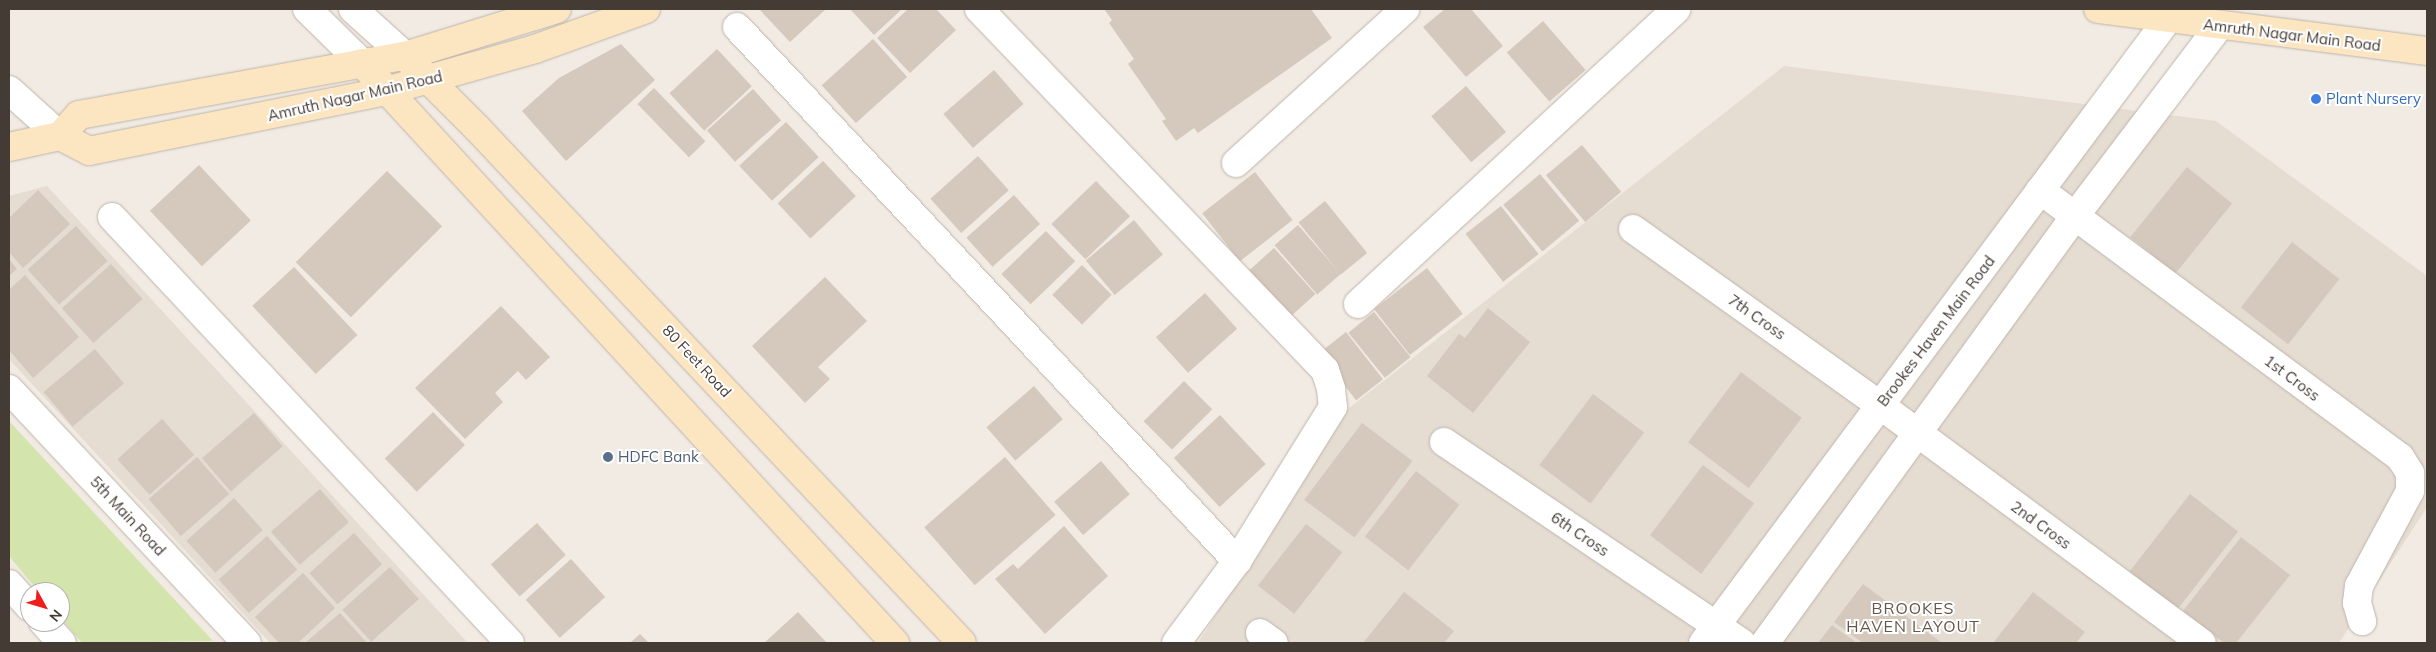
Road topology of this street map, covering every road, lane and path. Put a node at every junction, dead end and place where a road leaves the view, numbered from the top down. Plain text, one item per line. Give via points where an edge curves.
1 (307, 9) edge
2 (353, 9) edge
3 (557, 9) edge
4 (646, 9) edge
5 (979, 9) edge
6 (1405, 9) edge
7 (1677, 9) edge
8 (2098, 9) edge
9 (2168, 19) junction
10 (2219, 26) junction
11 (737, 27) dead end
12 (2427, 51) edge
13 (404, 56) junction
14 (362, 63) junction
15 (430, 80) junction
16 (9, 90) edge
17 (386, 91) junction
18 (60, 136) junction
19 (9, 147) edge
20 (1236, 162) dead end
21 (2040, 190) junction
22 (2075, 216) junction
23 (112, 217) dead end
24 (1633, 229) dead end
25 (1358, 304) dead end
26 (9, 389) edge
27 (1880, 406) junction
28 (1917, 434) junction
29 (1444, 442) dead end
30 (1237, 561) junction
31 (9, 584) edge
32 (20, 596) edge
33 (2362, 621) dead end
34 (52, 632) edge
35 (1710, 634) edge
36 (62, 643) edge
37 (247, 643) edge
38 (510, 643) edge
39 (894, 643) edge
40 (962, 643) edge
41 (1176, 643) edge
42 (1742, 643) edge
43 (1764, 643) edge
44 (2202, 643) edge

1 - 14 street
2 - 13 street
3 - 13 main road, Amruth Nagar Main Road
4 - 15 main road, Amruth Nagar Main Road via 534,49
5 - 30 street via 1325,370 1334,407
6 - 20 street
7 - 25 street
8 - 9 main road, Amruth Nagar Main Road
9 - 10 main road, Amruth Nagar Main Road
9 - 21 street, Brookes Haven Main Road
10 - 12 main road, Amruth Nagar Main Road
10 - 22 street
11 - 30 street
13 - 14 main road, Amruth Nagar Main Road
13 - 15 main road, 80 Feet Road
14 - 17 main road
14 - 18 main road, Amruth Nagar Main Road via 78,115
15 - 17 main road, Amruth Nagar Main Road
15 - 40 main road, 80 Feet Road
16 - 18 street
17 - 18 main road, Amruth Nagar Main Road via 89,151
17 - 39 main road
18 - 19 main road
21 - 22 street, 1st Cross
21 - 27 street, Brookes Haven Main Road
22 - 28 street
22 - 33 street, 1st Cross via 2400,458 2410,473 2410,491 2359,586 2357,603
23 - 38 street
24 - 27 street, 7th Cross
26 - 37 street, 5th Main Road
27 - 28 street, 2nd Cross
27 - 35 street, Brookes Haven Main Road
28 - 43 street
28 - 44 street, 2nd Cross
29 - 35 street, 6th Cross
30 - 41 street
31 - 32 street
34 - 36 street
35 - 42 street, 6th Cross

